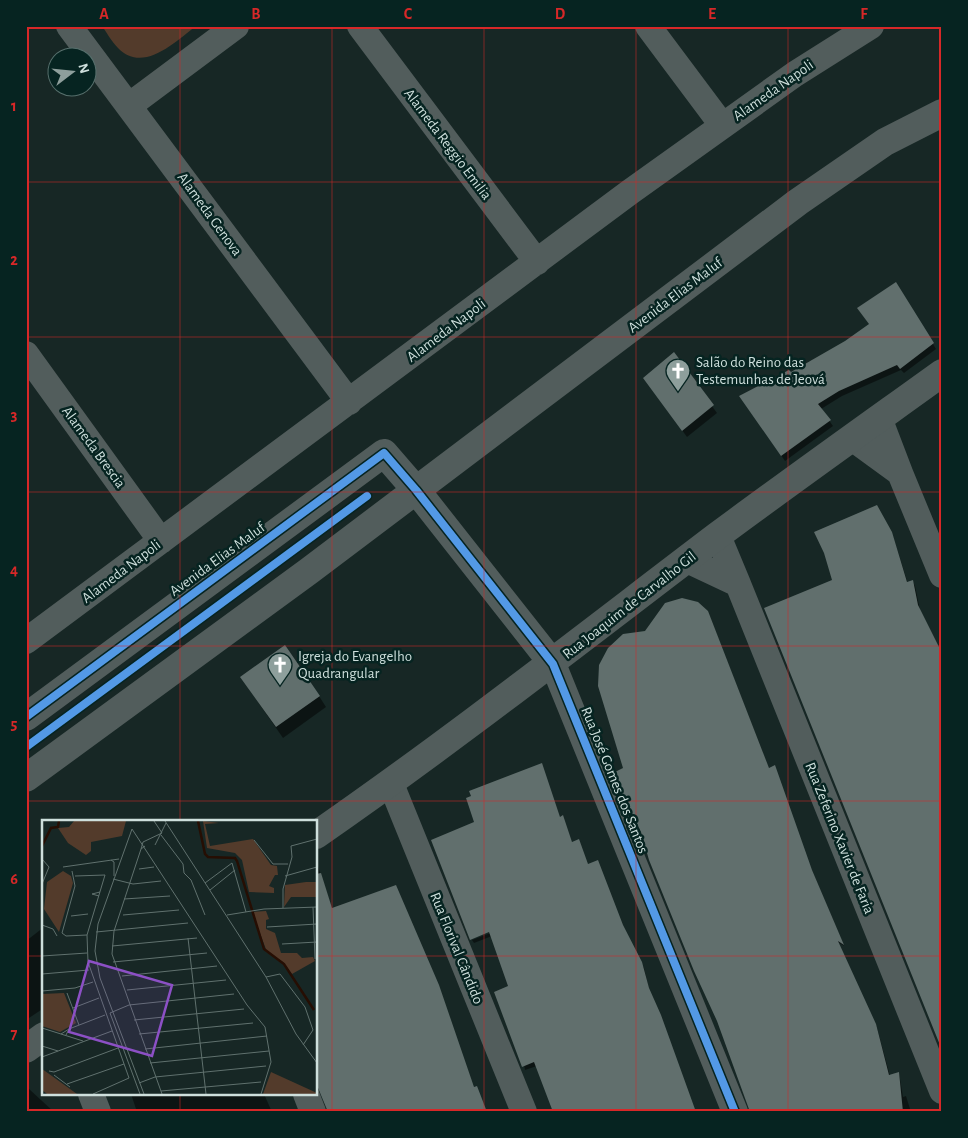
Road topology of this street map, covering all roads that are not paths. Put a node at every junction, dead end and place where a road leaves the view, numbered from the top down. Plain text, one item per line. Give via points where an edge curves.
1 (69, 26) edge
2 (236, 26) edge
3 (360, 26) edge
4 (648, 26) edge
5 (864, 28) edge
6 (130, 105) junction
7 (942, 114) edge
8 (722, 126) junction
9 (536, 262) junction
10 (26, 354) edge
11 (942, 373) edge
12 (349, 402) junction
13 (879, 418) junction
14 (852, 438) junction
15 (900, 473) junction
16 (416, 490) junction
17 (718, 536) junction
18 (162, 541) junction
19 (687, 560) junction
20 (942, 575) edge
21 (738, 584) junction
22 (26, 641) edge
23 (553, 664) junction
24 (26, 717) edge
25 (26, 778) edge
26 (391, 784) junction
27 (318, 834) edge
28 (42, 1037) edge
29 (26, 1049) edge
30 (942, 1092) edge
31 (92, 1096) edge
32 (307, 1096) edge
33 (98, 1112) edge
34 (313, 1112) edge
35 (524, 1112) edge
36 (735, 1112) edge

1 - 6 street, Alameda Genova
2 - 6 street
3 - 9 street, Alameda Reggio Emilia
4 - 8 street
5 - 8 street, Alameda Napoli
6 - 12 street, Alameda Genova
7 - 16 street, Avenida Elias Maluf via 885,142 798,202
8 - 9 street, Alameda Napoli
9 - 12 street, Alameda Napoli
10 - 18 street, Alameda Brescia
11 - 13 street, Rua Joaquim de Carvalho Gil
12 - 18 street, Alameda Napoli
13 - 14 street, Rua Joaquim de Carvalho Gil
13 - 15 street
14 - 15 street
14 - 17 street, Rua Joaquim de Carvalho Gil
15 - 20 street
16 - 23 street, Rua José Gomes dos Santos
16 - 24 street, Avenida Elias Maluf via 384,453
16 - 25 street, Avenida Elias Maluf
17 - 19 street, Rua Joaquim de Carvalho Gil
17 - 21 street, Rua Zeferino Xavier de Faria
18 - 22 street, Alameda Napoli
19 - 21 street
19 - 23 street, Rua Joaquim de Carvalho Gil
21 - 30 street, Rua Zeferino Xavier de Faria
23 - 26 street, Rua Joaquim de Carvalho Gil
23 - 36 street, Rua José Gomes dos Santos
26 - 27 street, Rua Joaquim de Carvalho Gil
26 - 35 street, Rua Florival Cândido
28 - 29 street
31 - 33 street
32 - 34 street

